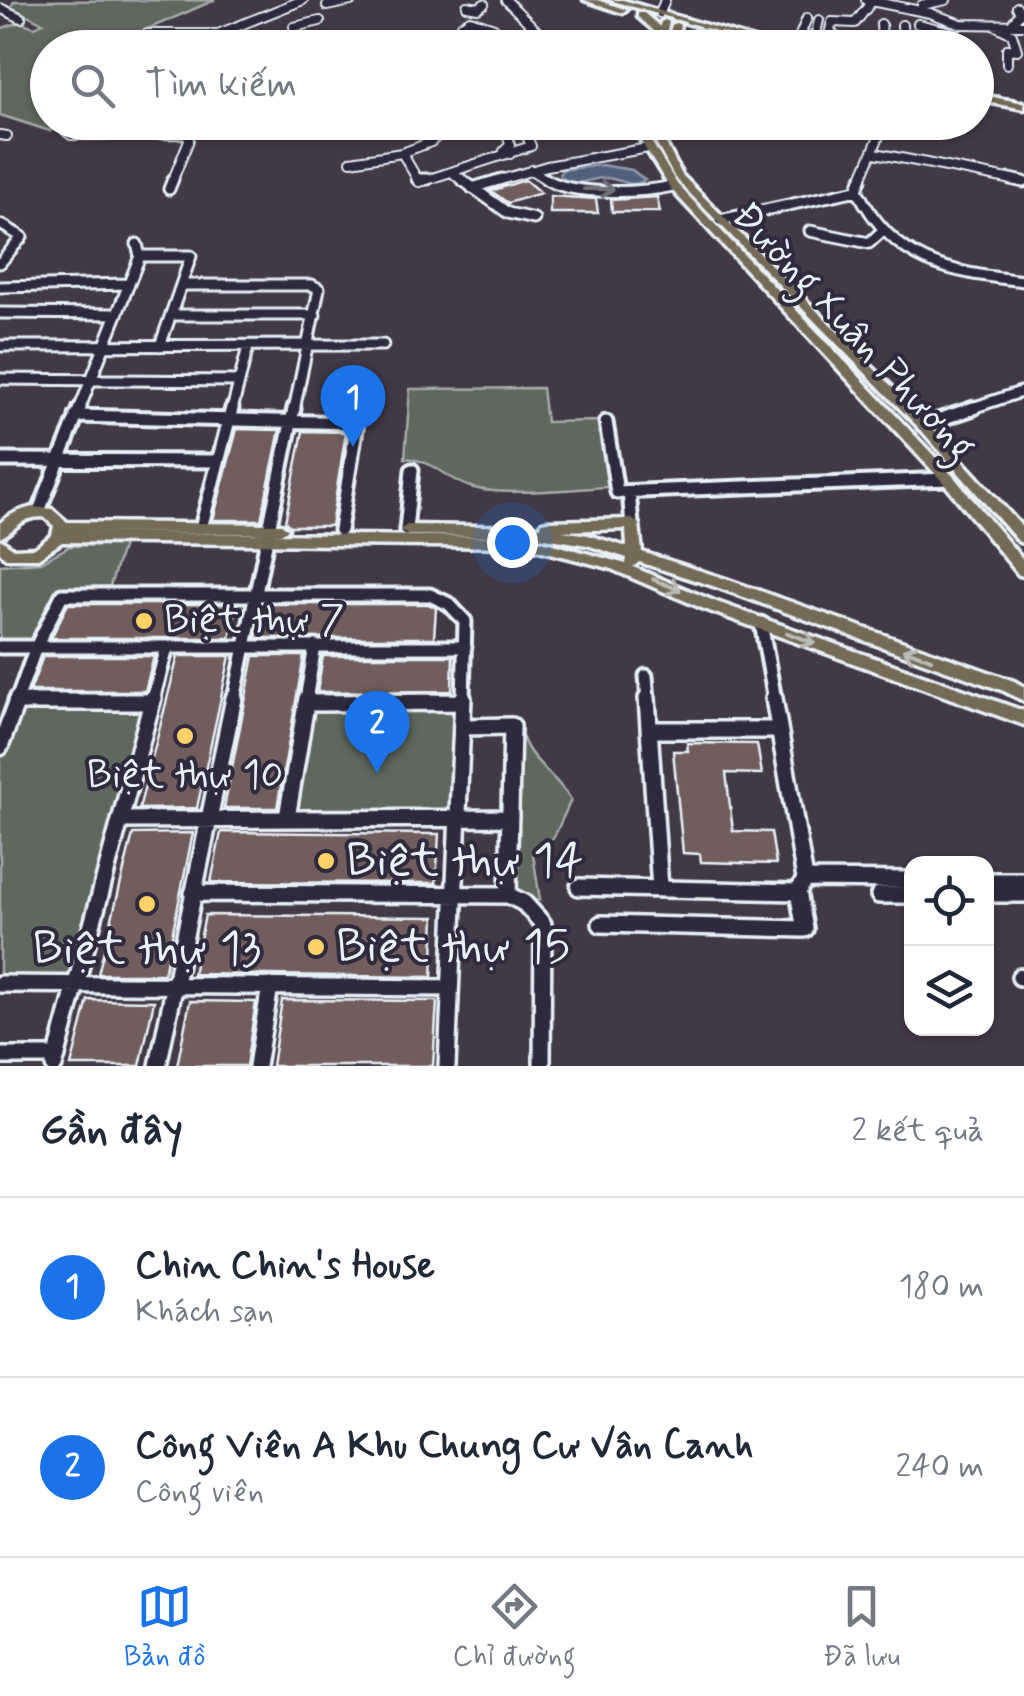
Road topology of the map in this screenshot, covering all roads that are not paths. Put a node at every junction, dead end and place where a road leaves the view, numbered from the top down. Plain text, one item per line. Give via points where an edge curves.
1 (12, 0) edge
2 (303, 0) edge
3 (506, 0) edge
4 (588, 0) edge
5 (614, 0) edge
6 (664, 0) edge
7 (946, 0) edge
8 (352, 1) edge
9 (870, 1) edge
10 (485, 2) edge
11 (470, 3) edge
12 (0, 6) edge
13 (327, 6) dead end
14 (924, 6) edge
15 (1017, 8) dead end
16 (20, 18) dead end
17 (807, 18) dead end
18 (819, 20) dead end
19 (320, 21) dead end
20 (677, 22) junction
21 (1013, 22) junction
22 (462, 24) dead end
23 (880, 24) dead end
24 (918, 24) dead end
25 (1024, 25) edge
26 (902, 26) dead end
27 (998, 27) junction
28 (494, 28) dead end
29 (666, 28) edge
30 (228, 30) edge
31 (303, 30) edge
32 (536, 30) edge
33 (697, 30) edge
34 (709, 30) edge
35 (802, 30) edge
36 (817, 30) edge
37 (830, 30) edge
38 (881, 30) edge
39 (902, 30) edge
40 (942, 30) edge
41 (1007, 64) dead end
42 (994, 92) edge
43 (1024, 97) edge
44 (994, 100) edge
45 (1024, 106) edge
46 (188, 140) edge
47 (435, 140) edge
48 (509, 140) edge
49 (528, 140) edge
50 (647, 140) edge
51 (654, 140) edge
52 (879, 140) edge
53 (648, 148) junction
54 (402, 153) junction
55 (510, 154) junction
56 (875, 154) junction
57 (351, 161) dead end
58 (471, 170) dead end
59 (531, 170) junction
60 (455, 175) junction
61 (440, 180) dead end
62 (1024, 182) edge
63 (673, 186) junction
64 (472, 188) junction
65 (170, 189) dead end
66 (857, 190) junction
67 (534, 219) dead end
68 (720, 220) junction
69 (2, 226) edge
70 (810, 230) dead end
71 (880, 233) junction
72 (137, 244) dead end
73 (140, 256) junction
74 (0, 263) edge
75 (1024, 282) edge
76 (128, 284) junction
77 (182, 285) junction
78 (0, 287) edge
79 (0, 313) edge
80 (116, 314) junction
81 (171, 314) junction
82 (315, 315) junction
83 (383, 345) dead end
84 (0, 346) edge
85 (104, 346) junction
86 (160, 346) junction
87 (248, 346) junction
88 (308, 346) junction
89 (0, 379) edge
90 (90, 380) junction
91 (238, 381) junction
92 (1024, 392) edge
93 (76, 416) junction
94 (230, 417) junction
95 (294, 418) junction
96 (606, 422) dead end
97 (923, 425) junction
98 (0, 460) edge
99 (59, 460) junction
100 (218, 460) junction
101 (412, 470) dead end
102 (948, 479) junction
103 (628, 492) junction
104 (986, 494) junction
105 (966, 500) junction
106 (39, 511) junction
107 (632, 524) junction
108 (201, 528) junction
109 (340, 530) junction
110 (406, 530) junction
111 (512, 530) junction
112 (60, 532) junction
113 (0, 533) edge
114 (267, 534) junction
115 (1024, 538) edge
116 (0, 546) edge
117 (632, 563) junction
118 (1024, 571) edge
119 (254, 594) junction
120 (761, 624) junction
121 (314, 646) junction
122 (0, 647) edge
123 (166, 647) junction
124 (465, 647) junction
125 (36, 648) junction
126 (242, 648) junction
127 (646, 676) dead end
128 (1024, 695) edge
129 (16, 702) junction
130 (152, 702) junction
131 (306, 702) junction
132 (464, 702) junction
133 (1023, 714) edge
134 (462, 727) junction
135 (651, 730) junction
136 (778, 730) junction
137 (3, 733) edge
138 (0, 747) edge
139 (287, 818) junction
140 (458, 818) junction
141 (510, 818) junction
142 (208, 819) junction
143 (120, 820) junction
144 (904, 880) edge
145 (994, 881) edge
146 (1024, 881) edge
147 (802, 885) junction
148 (579, 887) dead end
149 (660, 888) junction
150 (193, 893) junction
151 (994, 894) edge
152 (1024, 894) edge
153 (508, 895) junction
154 (878, 895) dead end
155 (904, 895) edge
156 (454, 896) junction
157 (601, 924) dead end
158 (0, 984) edge
159 (76, 984) junction
160 (174, 985) junction
161 (270, 986) junction
162 (450, 988) junction
163 (0, 1056) edge
164 (56, 1061) edge
165 (158, 1066) edge
166 (258, 1066) edge
167 (447, 1066) edge
168 (542, 1066) edge

1 - 12 street
2 - 30 street
3 - 32 street
4 - 29 highway
5 - 29 highway
6 - 29 street
7 - 14 street
8 - 13 street
9 - 14 street
9 - 37 street via 855,23 831,19
10 - 11 street via 478,8
12 - 16 street
14 - 27 street via 965,25
15 - 21 street
17 - 35 street
18 - 36 street
19 - 31 street
20 - 29 highway
20 - 33 highway
20 - 34 highway
21 - 25 street
21 - 27 street
22 - 28 street
23 - 38 street
24 - 40 street
26 - 39 street
27 - 41 street via 1012,34 1018,50 1007,49
42 - 43 highway
44 - 45 highway
46 - 65 street
47 - 54 street
48 - 55 street via 504,151
49 - 55 street via 531,146
50 - 53 main road, Đường Xuân Phương
51 - 68 main road, Đường Xuân Phương
52 - 56 street
53 - 59 street
53 - 63 main road, Đường Xuân Phương
54 - 55 street via 419,182
54 - 57 street
56 - 62 street
56 - 66 street
58 - 60 street
59 -> 63 street via 562,189
59 - 64 street
60 - 61 street
60 - 64 street
63 - 102 main road, Đường Xuân Phương
64 - 67 street via 508,214
66 - 68 street
66 - 71 street
68 - 97 main road, Đường Xuân Phương
69 - 74 street via 22,237
70 - 71 street via 869,243
71 - 75 street via 916,258 958,273
72 - 73 street
73 - 76 street
73 - 77 street via 191,256
76 - 78 street
76 - 80 street
77 - 81 street
77 - 82 street via 312,286 320,289
79 - 80 street
80 - 85 street
81 - 82 street
81 - 86 street
82 - 88 street
83 - 88 street
84 - 85 street
85 - 86 street
85 - 90 street
86 - 87 street
87 - 88 street
87 - 91 street
88 - 95 street
89 - 90 street
90 - 91 street
90 - 93 street
91 - 94 street
92 - 97 street
93 - 94 street
93 - 99 street
94 - 95 street
94 - 100 street
95 - 109 street via 357,423
95 - 114 street
96 - 103 street via 618,492
97 - 104 main road, Đường Xuân Phương
98 - 99 street
99 - 100 street
99 - 106 street
100 - 108 street
101 - 110 street
102 - 103 street
102 - 105 main road, Đường Xuân Phương
103 - 107 street
104 - 105 main road
104 - 115 main road, Đường Xuân Phương
105 - 118 main road, Đường Xuân Phương
106 - 112 main road via 54,515
106 - 113 main road via 19,516
107 - 111 main road
107 - 117 main road
108 - 112 main road
108 - 114 main road
109 - 110 main road
109 - 114 main road
110 - 111 main road
111 - 117 main road via 575,537
112 - 114 main road
112 - 116 main road via 28,555
114 - 117 main road via 517,541
114 - 119 street
117 -> 120 main road
128 -> 117 main road via 775,602
119 - 124 street via 430,595 465,621
119 - 125 street via 62,595
119 - 126 street
120 -> 133 main road
120 - 136 street
121 - 124 street
121 - 126 street
121 - 131 street
122 - 125 street
123 - 125 street
123 - 126 street
123 - 130 street
124 - 132 street
125 - 129 street
126 - 142 street
127 - 135 street
129 - 130 street
129 - 137 street
130 - 143 street
131 - 132 street
131 - 139 street
132 - 134 street
134 - 140 street
134 - 141 street via 512,726
135 - 136 street
135 - 149 street
136 - 147 street
137 - 138 street
139 - 140 street
139 - 142 street
140 - 141 street
140 - 156 street
141 - 153 street
142 - 143 street
142 - 150 street
143 - 159 street
144 - 147 street
145 - 146 street
147 - 149 street
147 - 157 street via 804,929
148 - 149 street
150 - 156 street
150 - 160 street
151 - 152 street
153 - 156 street
153 - 168 street via 543,924
154 - 155 street
156 - 162 street
158 - 159 street
159 - 160 street
159 - 164 street
160 - 161 street
160 - 165 street
161 - 162 street
161 - 166 street
162 - 167 street
163 - 164 street

